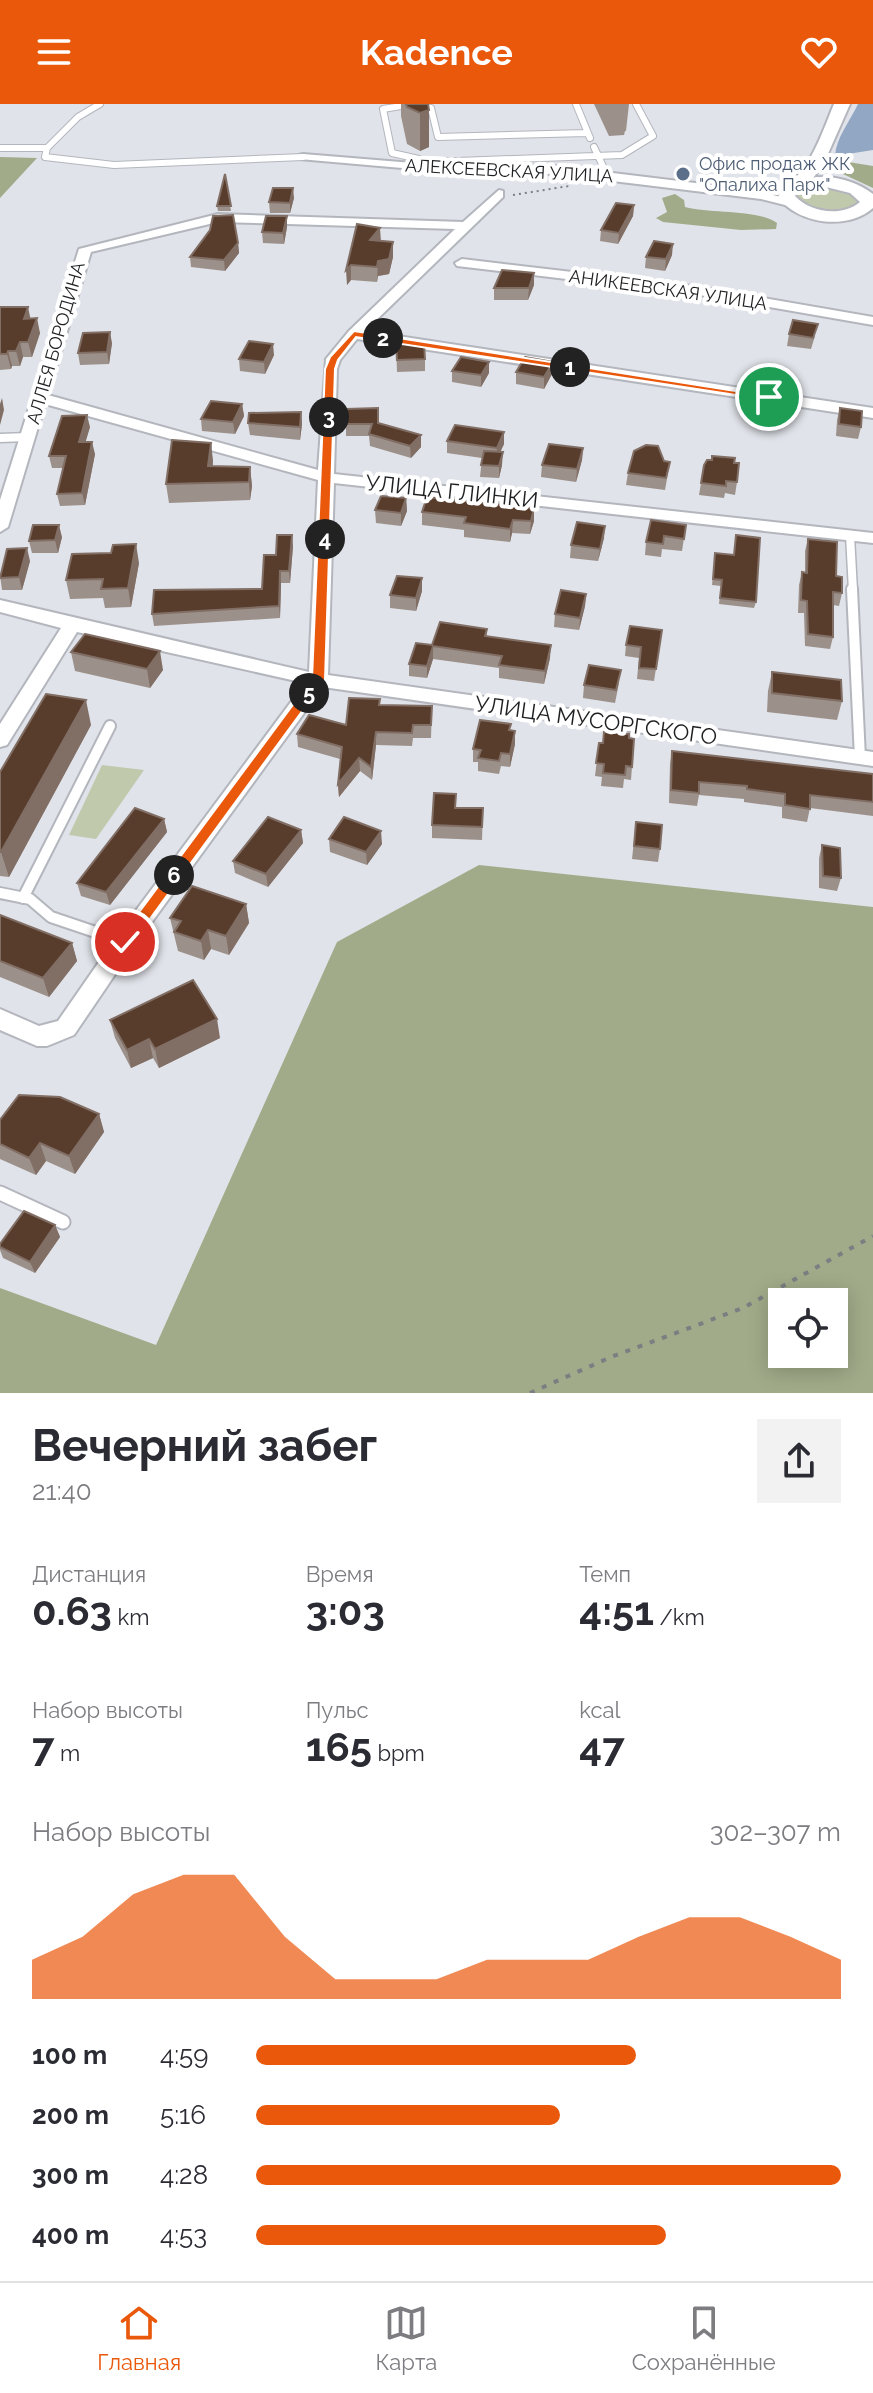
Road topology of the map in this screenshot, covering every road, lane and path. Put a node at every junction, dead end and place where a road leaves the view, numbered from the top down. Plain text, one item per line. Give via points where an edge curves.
1 (100, 104) edge
2 (576, 104) edge
3 (636, 104) edge
4 (842, 104) edge
5 (594, 147) dead end
6 (0, 148) edge
7 (47, 148) junction
8 (453, 153) dead end
9 (598, 156) junction
10 (303, 157) joint
11 (455, 161) junction
12 (815, 165) junction
13 (604, 175) junction
14 (835, 183) junction
15 (793, 192) junction
16 (495, 198) joint
17 (871, 205) edge
18 (463, 226) junction
19 (462, 263) dead end
20 (873, 321) edge
21 (354, 334) junction
22 (40, 398) junction
23 (873, 413) edge
24 (28, 437) junction
25 (0, 438) edge
26 (328, 478) junction
27 (0, 525) edge
28 (850, 535) junction
29 (873, 538) edge
30 (0, 606) edge
31 (72, 625) junction
32 (318, 680) junction
33 (110, 726) dead end
34 (0, 740) edge
35 (867, 758) edge
36 (0, 893) edge
37 (23, 898) junction
38 (125, 942) junction
39 (0, 1019) edge
40 (0, 1193) edge
41 (63, 1222) dead end
42 (873, 1236) edge
43 (530, 1393) edge

1 - 7 lane
2 - 11 lane via 588,136 450,141 438,137 431,108 422,104 383,109 392,153
3 - 9 lane via 653,136 622,155
4 - 12 street
5 - 9 lane
6 - 7 lane
7 - 10 lane via 45,157 114,165
8 - 11 lane
9 - 11 lane
9 - 13 lane
10 - 13 street, АЛЕКСЕЕВСКАЯ УЛИЦА
12 - 14 street
12 - 15 street
13 - 15 street, АЛЕКСЕЕВСКАЯ УЛИЦА via 761,195
13 - 16 path
14 - 15 street
14 - 17 street via 856,189
15 - 17 street via 820,215 847,215
16 - 18 street
18 - 21 street
18 - 22 street, АЛЛЕЯ БОРОДИНА via 218,218 85,249
19 - 20 street, АНИКЕЕВСКАЯ УЛИЦА via 700,291
21 - 23 street
21 - 26 street via 330,369
22 - 24 street, АЛЛЕЯ БОРОДИНА
22 - 26 street, УЛИЦА ГЛИНКИ
24 - 25 lane
24 - 27 street, АЛЛЕЯ БОРОДИНА
26 - 28 street, УЛИЦА ГЛИНКИ
26 - 32 street
28 - 29 street, УЛИЦА ГЛИНКИ
28 - 35 lane
30 - 31 street
31 - 32 street, УЛИЦА МУСОРГСКОГО
31 - 34 street
32 - 35 street, УЛИЦА МУСОРГСКОГО
32 - 38 street
33 - 37 lane
36 - 37 lane
37 - 38 lane via 51,917
38 - 39 street via 66,1028 37,1036
40 - 41 lane
42 - 43 path via 743,1308

